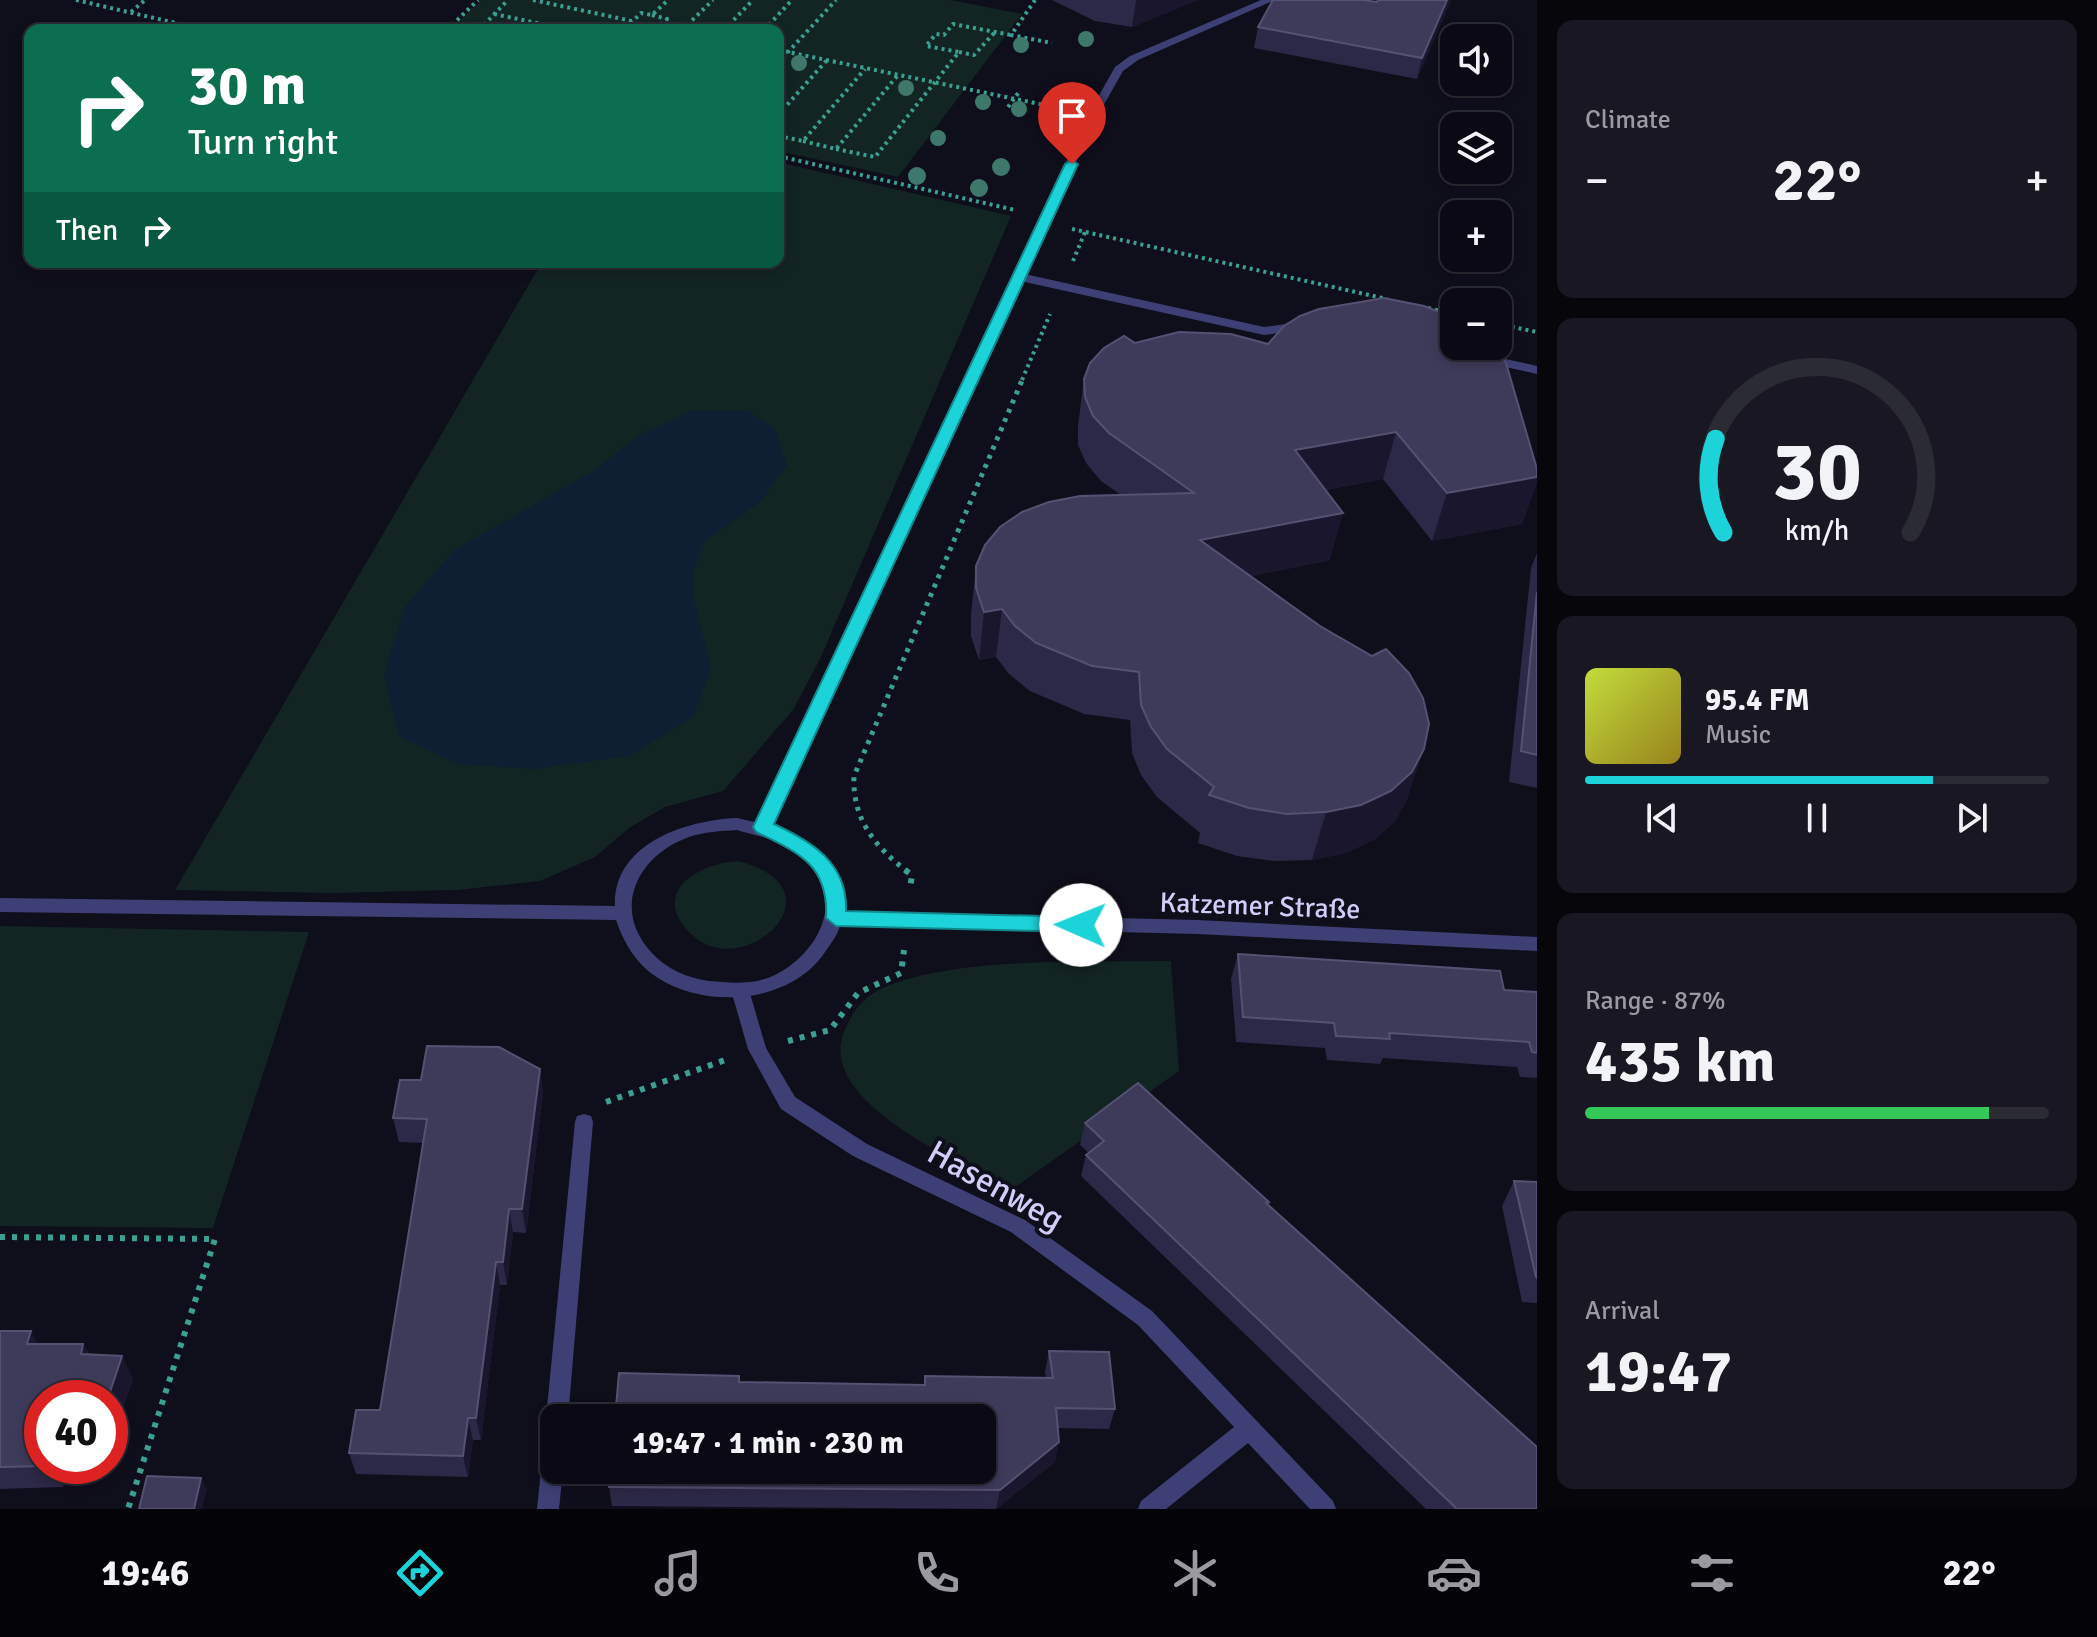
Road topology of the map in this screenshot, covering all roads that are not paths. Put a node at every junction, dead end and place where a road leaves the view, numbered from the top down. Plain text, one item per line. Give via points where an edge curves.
1 (1270, 0) edge
2 (1020, 277) junction
3 (1316, 325) edge
4 (1491, 360) edge
5 (1537, 370) edge
6 (763, 827) junction
7 (0, 905) edge
8 (622, 913) junction
9 (836, 918) junction
10 (1537, 944) edge
11 (740, 990) junction
12 (584, 1122) road end
13 (558, 1404) edge
14 (1247, 1430) junction
15 (551, 1484) edge
16 (548, 1509) edge
17 (1149, 1509) edge
18 (1325, 1509) edge

1 - 2 street via 1119,69
2 - 3 street via 1264,331
2 - 6 street
4 - 5 street
6 - 8 street via 711,825 665,841 631,873
6 - 9 street via 805,847 820,861 837,898
7 - 8 street
8 - 11 street via 631,940 650,964 691,985
9 - 10 street, Katzemer Straße via 1197,927
9 - 11 street via 819,952 804,966 785,978
11 - 14 street, Hasenweg via 757,1049 788,1103 860,1150 1018,1226 1145,1318
12 - 13 street
14 - 17 street
14 - 18 street, Hasenweg
15 - 16 street

